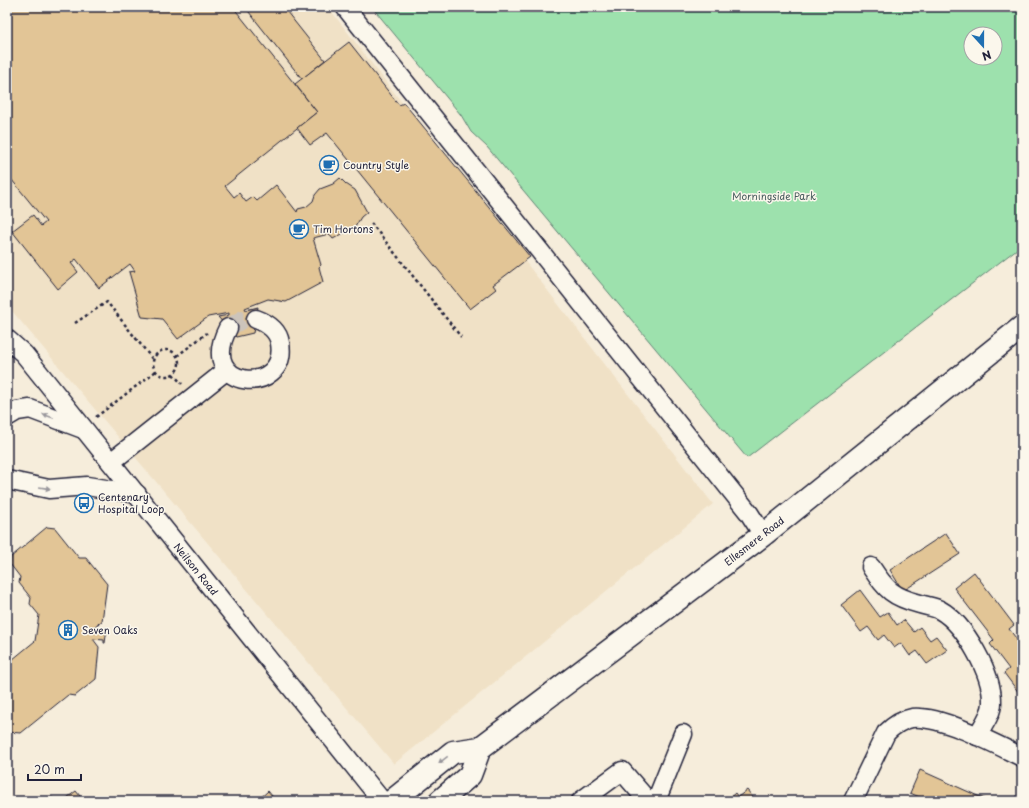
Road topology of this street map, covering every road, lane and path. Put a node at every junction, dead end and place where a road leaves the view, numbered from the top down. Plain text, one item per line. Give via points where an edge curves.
1 (345, 7) edge
2 (371, 223) dead end
3 (256, 319) tunnel mouth
4 (75, 323) dead end
5 (1022, 327) edge
6 (227, 330) joint
7 (461, 337) dead end
8 (7, 340) edge
9 (177, 356) junction
10 (153, 360) junction
11 (227, 370) junction
12 (156, 371) junction
13 (7, 417) edge
14 (83, 428) junction
15 (111, 462) junction
16 (7, 480) edge
17 (137, 494) junction
18 (763, 535) junction
19 (871, 567) dead end
20 (683, 734) dead end
21 (976, 736) junction
22 (480, 748) junction
23 (1022, 757) edge
24 (382, 801) edge
25 (392, 801) edge
26 (440, 801) edge
27 (581, 801) edge
28 (648, 801) edge
29 (656, 801) edge
30 (853, 801) edge

1 - 18 street via 749,513
2 - 7 path
3 - 11 street via 273,328 280,338 282,350 277,365 272,372 262,378 250,380 238,378
4 - 10 path via 107,302
5 - 18 main road, Ellesmere Road
6 - 9 path via 216,325
6 - 11 street via 222,337 220,349
8 - 14 street, Neilson Road via 24,354
9 - 10 path via 170,351 162,351 158,352
9 - 12 path via 178,368 173,374 166,376
10 - 12 path
11 - 15 street
12 - 14 path
14 -> 13 street via 30,409 17,410
14 - 15 street, Neilson Road
15 - 17 street, Neilson Road
16 -> 17 street via 49,489 87,486
17 - 24 street, Neilson Road
18 - 22 main road, Ellesmere Road
19 - 21 street via 880,580 900,599 940,610 957,622 970,640 992,692 992,705
20 - 29 street
21 - 23 street
21 - 30 street via 930,719 913,718 902,721 886,733
22 -> 25 main road, Ellesmere Road via 453,752
22 - 26 main road via 470,775
27 - 28 street via 622,771

